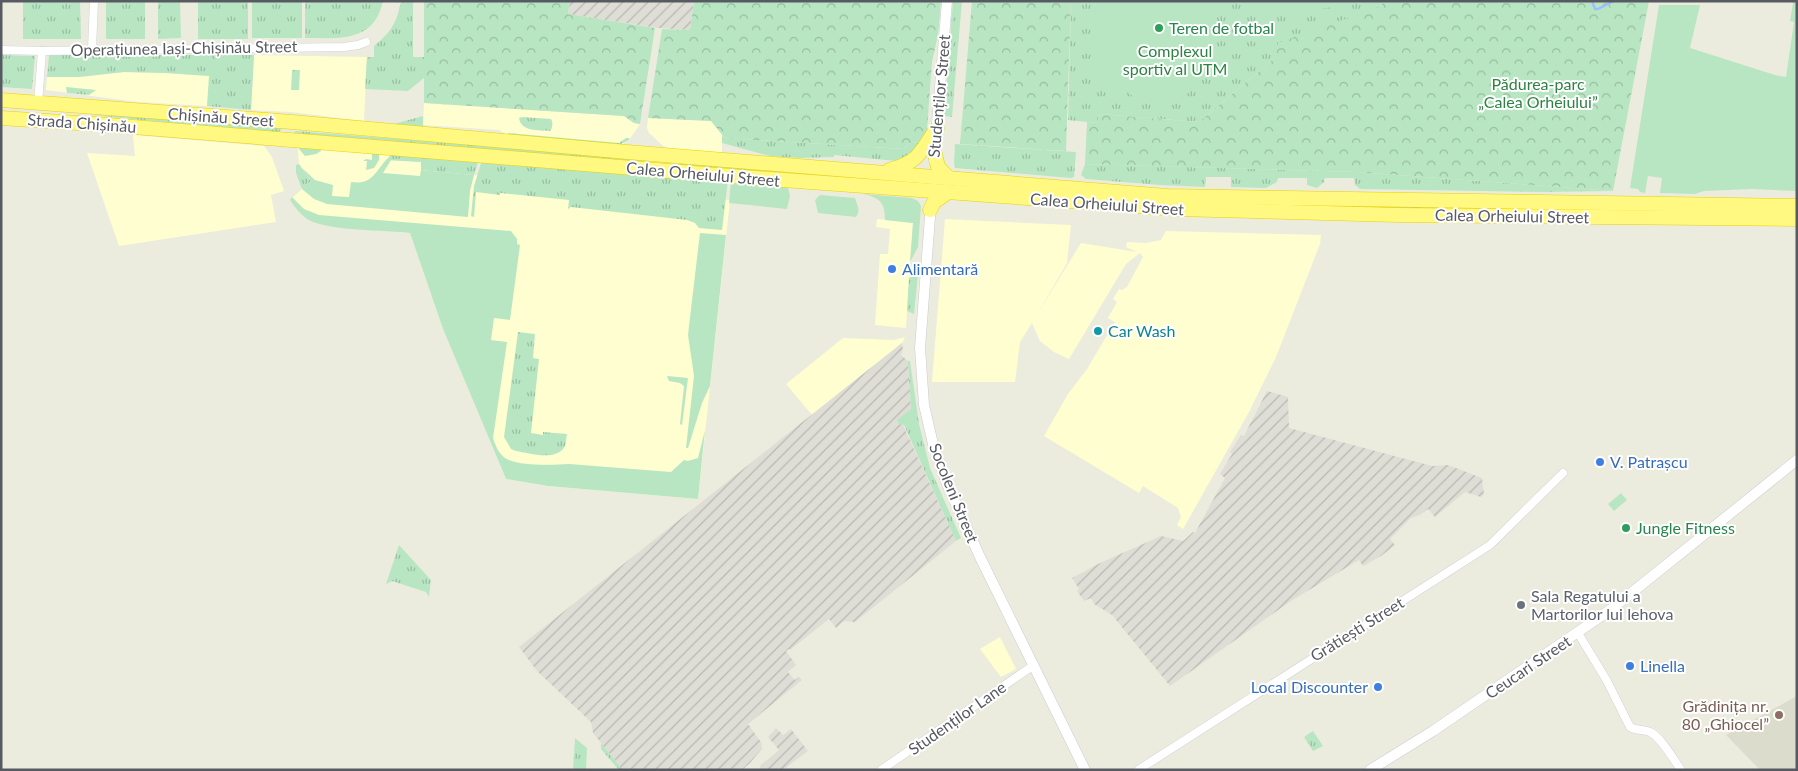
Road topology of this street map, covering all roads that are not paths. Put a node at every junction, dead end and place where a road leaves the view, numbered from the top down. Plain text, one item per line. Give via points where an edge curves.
1 (94, 1) edge
2 (947, 1) edge
3 (366, 42) dead end
4 (92, 49) junction
5 (1, 50) edge
6 (42, 51) junction
7 (1, 93) edge
8 (1, 100) edge
9 (22, 102) junction
10 (38, 103) junction
11 (1, 118) edge
12 (292, 122) junction
13 (937, 128) junction
14 (420, 133) joint
15 (282, 139) junction
16 (420, 150) joint
17 (664, 154) junction
18 (935, 154) junction
19 (662, 170) junction
20 (876, 173) junction
21 (933, 177) junction
22 (949, 178) junction
23 (932, 192) junction
24 (947, 193) junction
25 (1329, 198) junction
26 (1797, 206) edge
27 (930, 210) junction
28 (1329, 214) junction
29 (1797, 219) edge
30 (1797, 460) edge
31 (1563, 473) dead end
32 (1578, 633) junction
33 (1034, 665) junction
34 (881, 770) edge
35 (1085, 770) edge
36 (1138, 770) edge
37 (1370, 770) edge
38 (1681, 770) edge

1 - 4 street
2 - 13 main road, Studenților Street
3 - 4 street, Operațiunea Iași-Chișinău Street via 344,47
4 - 6 street, Operațiunea Iași-Chișinău Street
5 - 6 street, Operațiunea Iași-Chișinău Street
6 - 10 street
7 - 9 highway
8 - 9 highway, Strada Chișinău
9 - 10 highway, Chișinău Street
10 - 12 highway, Chișinău Street
11 - 15 highway, Strada Chișinău
12 - 14 highway, Chișinău Street
12 - 15 highway
13 - 18 main road, Studenților Street
13 - 20 highway via 913,161
14 - 17 highway, Calea Orheiului Street
15 - 16 highway, Chișinău Street
16 - 19 highway, Calea Orheiului Street
17 - 19 highway
17 - 20 highway, Calea Orheiului Street
18 - 21 main road, Studenților Street
18 - 22 highway via 938,167
19 - 23 highway, Calea Orheiului Street
20 - 21 highway, Calea Orheiului Street
21 - 22 highway, Calea Orheiului Street
21 - 23 main road, Studenților Street
22 - 25 highway, Calea Orheiului Street via 1167,196
23 - 24 highway, Calea Orheiului Street
23 - 27 main road, Socoleni Street
24 - 27 highway via 934,202
24 - 28 highway, Calea Orheiului Street via 1177,209
25 - 26 highway, Calea Orheiului Street
25 - 28 highway
27 - 33 main road, Socoleni Street via 920,348 928,424 958,510
28 - 29 highway, Calea Orheiului Street
30 - 32 main road, Ceucari Street via 1698,542
31 - 36 street, Grătiești Street via 1490,545
32 - 37 main road, Ceucari Street
32 - 38 street via 1630,727 1656,736
33 - 34 street, Studenților Lane
33 - 35 main road, Socoleni Street

